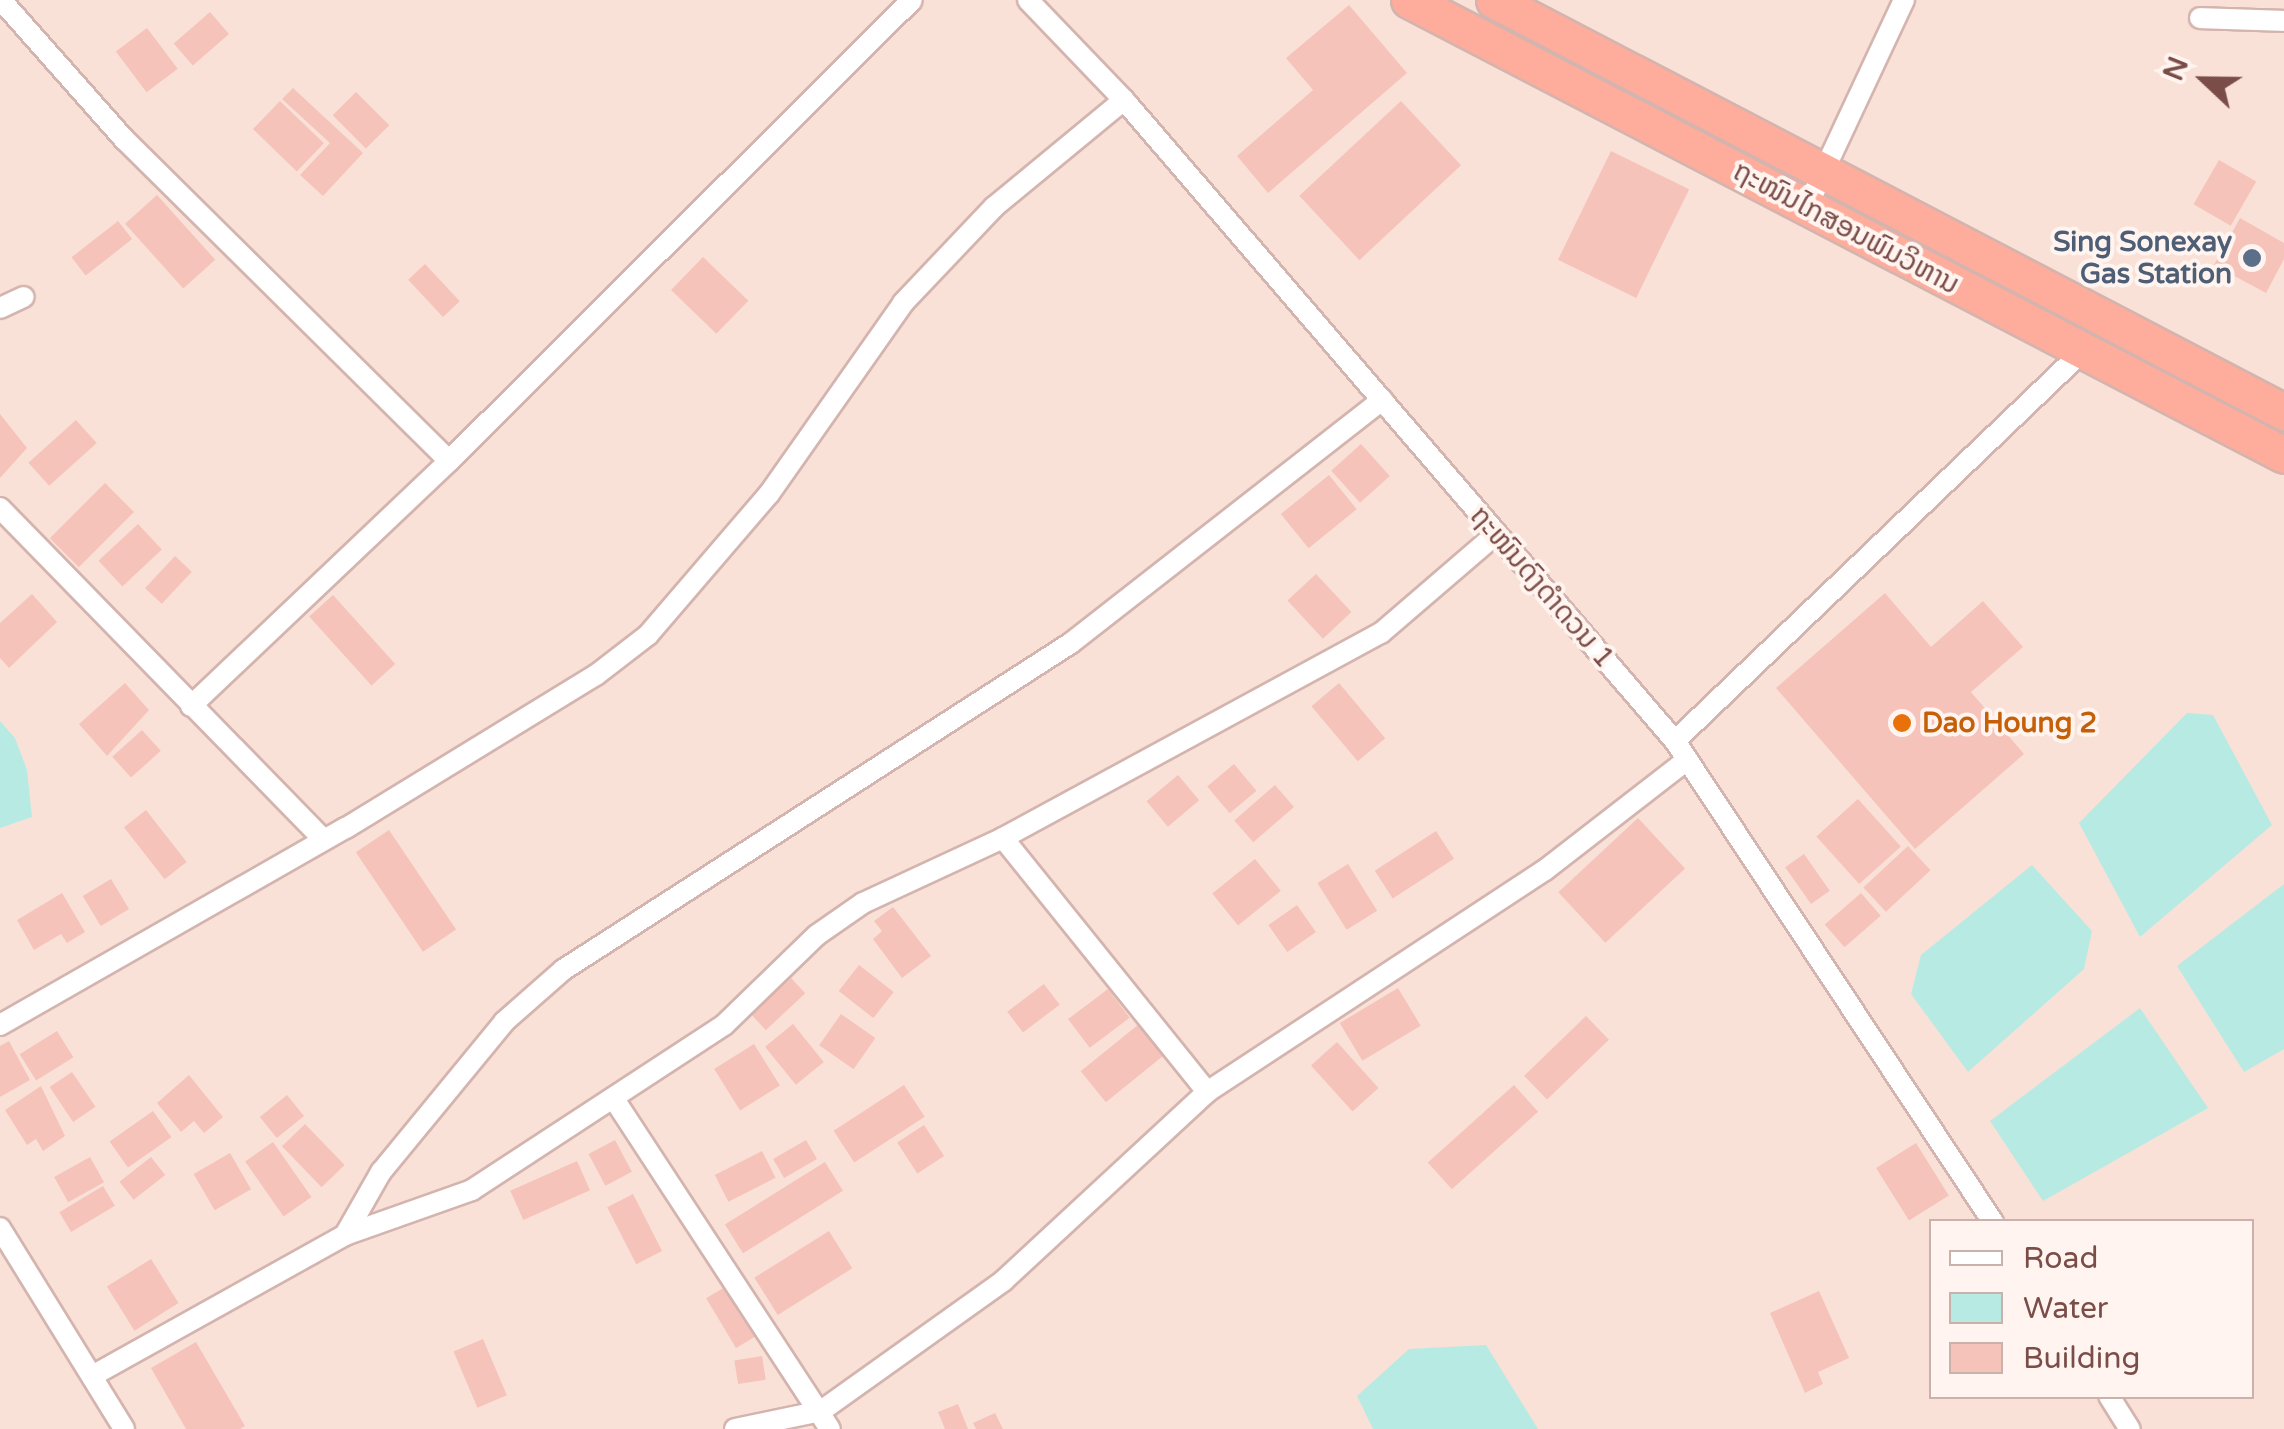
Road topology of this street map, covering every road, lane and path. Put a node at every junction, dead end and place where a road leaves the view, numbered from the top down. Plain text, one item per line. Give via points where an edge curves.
1 (1, 0) edge
2 (912, 0) edge
3 (1028, 0) edge
4 (1409, 0) edge
5 (1494, 0) edge
6 (1904, 0) edge
7 (2200, 18) dead end
8 (2284, 21) edge
9 (1124, 100) junction
10 (1824, 172) junction
11 (1807, 207) junction
12 (24, 297) dead end
13 (0, 308) edge
14 (2083, 351) junction
15 (2238, 389) junction
16 (1382, 400) junction
17 (2284, 412) edge
18 (2220, 424) junction
19 (2284, 455) edge
20 (449, 461) junction
21 (0, 508) edge
22 (1496, 534) junction
23 (191, 706) junction
24 (1675, 741) junction
25 (1688, 760) junction
26 (322, 838) junction
27 (1003, 838) junction
28 (0, 1025) edge
29 (1207, 1092) junction
30 (614, 1098) junction
31 (1991, 1219) edge
32 (0, 1228) edge
33 (345, 1236) junction
34 (92, 1376) junction
35 (2111, 1399) edge
36 (826, 1420) edge
37 (124, 1429) edge
38 (736, 1429) edge
39 (2130, 1429) edge

1 - 20 street via 124,140
2 - 20 street
3 - 9 street, ຖະໜົນດົງດຳດວນ 1
4 - 11 highway, ຖະໜົນໄກສອນພົມວິຫານ
5 - 10 highway, ຖະໜົນໄກສອນພົມວິຫານ
6 - 10 street
7 - 8 street
9 - 16 street, ຖະໜົນດົງດຳດວນ 1
9 - 26 street via 994,207 903,303 770,494 648,634 596,675
10 - 11 street
10 - 15 highway, ຖະໜົນໄກສອນພົມວິຫານ
11 - 14 highway, ຖະໜົນໄກສອນພົມວິຫານ
12 - 13 street
14 - 18 highway, ຖະໜົນໄກສອນພົມວິຫານ
14 - 24 street
15 - 17 highway, ຖະໜົນໄກສອນພົມວິຫານ
15 - 18 highway
16 - 22 street, ຖະໜົນດົງດຳດວນ 1
16 - 33 street via 1072,643 562,970 504,1022 381,1172
18 - 19 highway, ຖະໜົນໄກສອນພົມວິຫານ
20 - 23 street
21 - 23 street
22 - 24 street, ຖະໜົນດົງດຳດວນ 1
22 - 27 street via 1381,633
23 - 26 street
24 - 25 street, ຖະໜົນດົງດຳດວນ 1
25 - 29 street via 1545,870
25 - 31 street, ຖະໜົນດົງດຳດວນ 1
26 - 28 street via 115,965
27 - 29 street
27 - 30 street via 863,903 817,935 724,1024
29 - 36 street via 1002,1281
30 - 33 street via 472,1190
30 - 36 street
32 - 34 street
33 - 34 street
34 - 37 street
35 - 39 street
36 - 38 street

